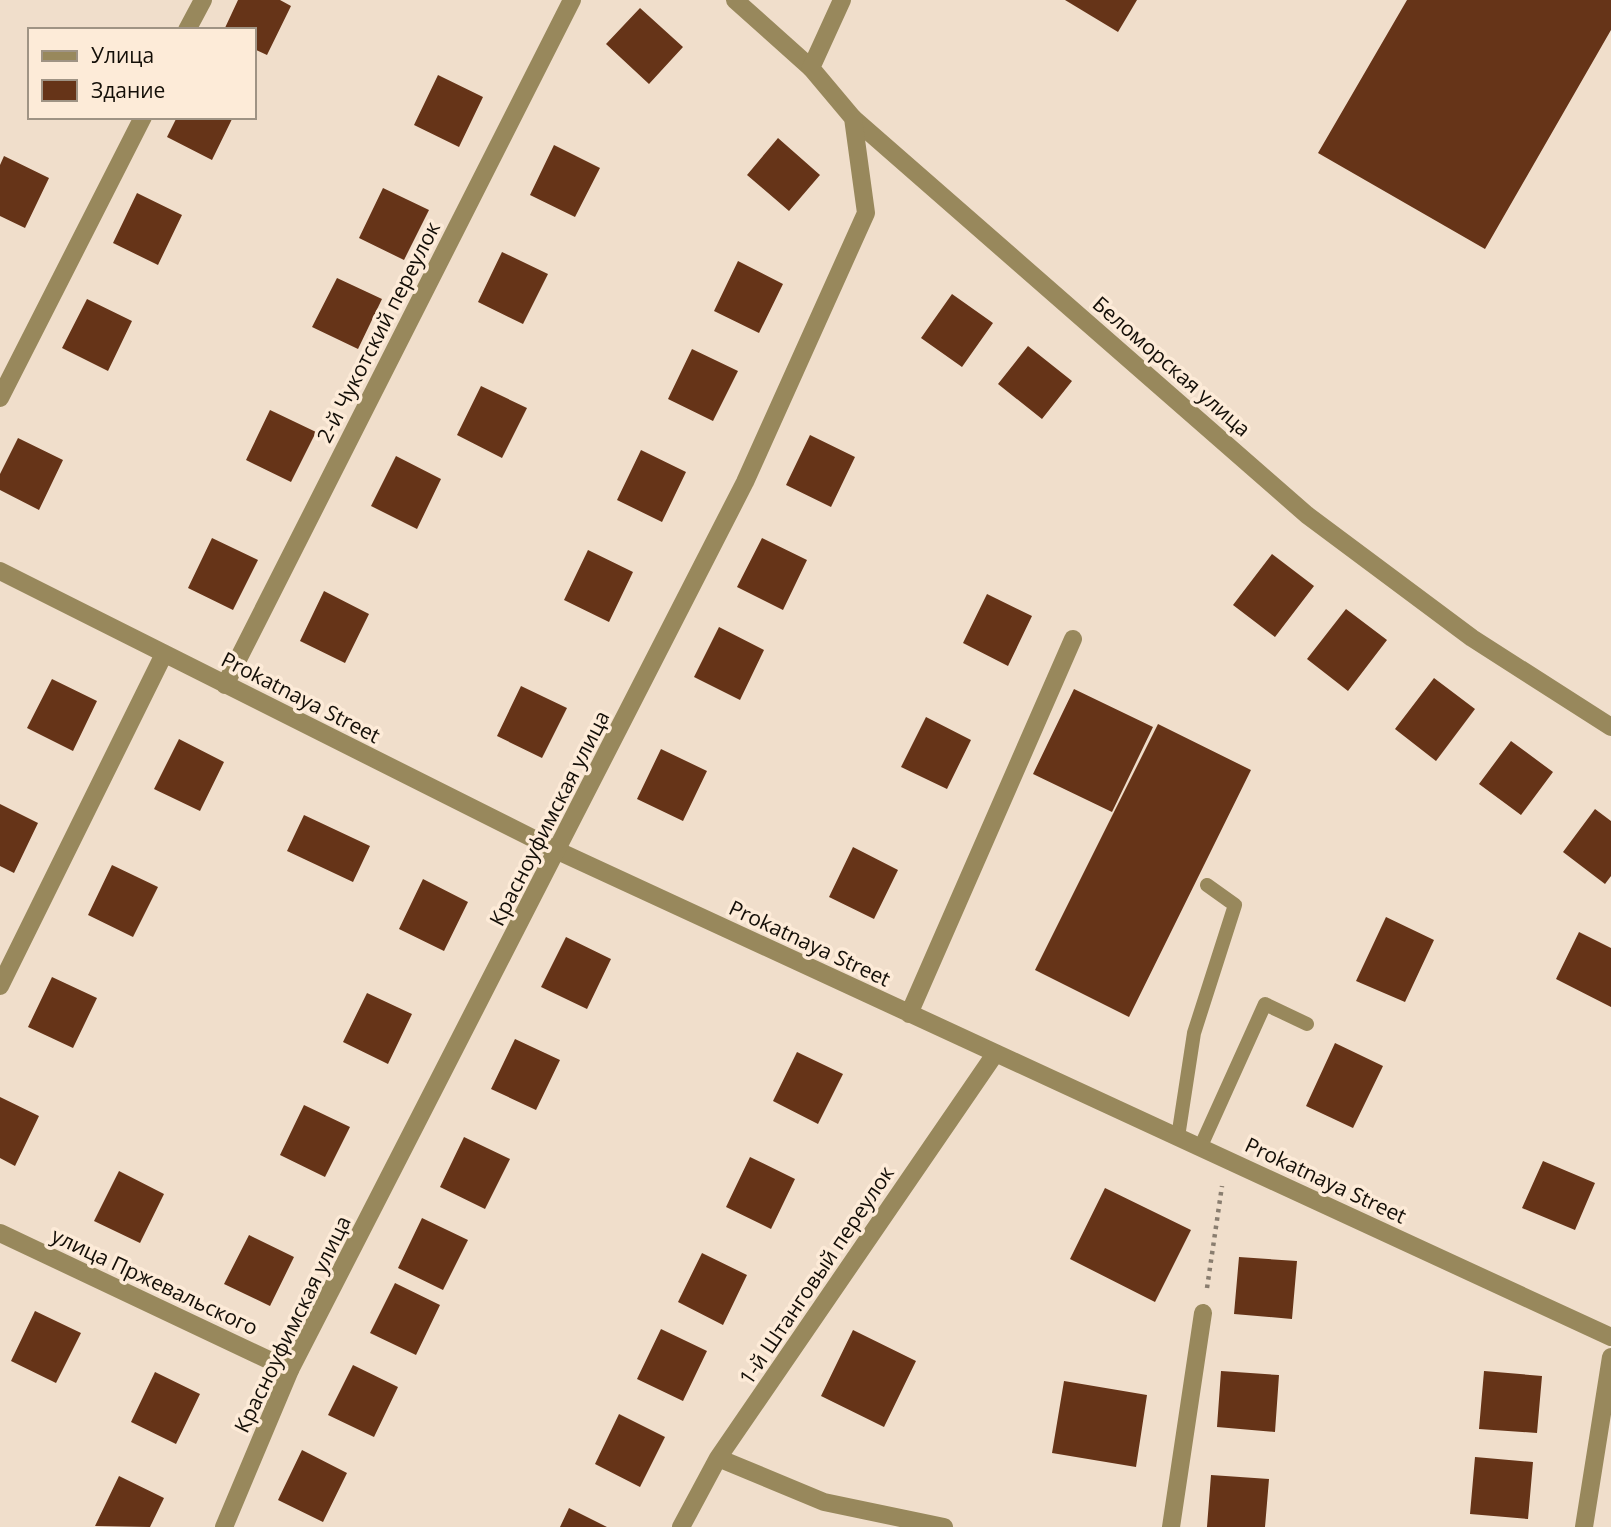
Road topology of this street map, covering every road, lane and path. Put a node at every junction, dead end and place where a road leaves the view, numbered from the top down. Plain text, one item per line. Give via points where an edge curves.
1 (203, 0) edge
2 (572, 0) edge
3 (734, 0) edge
4 (842, 0) edge
5 (188, 28) edge
6 (811, 68) junction
7 (853, 118) junction
8 (142, 119) edge
9 (0, 398) edge
10 (0, 571) edge
11 (1073, 639) dead end
12 (164, 654) junction
13 (225, 685) junction
14 (1611, 727) edge
15 (558, 851) junction
16 (1207, 885) dead end
17 (0, 986) edge
18 (909, 1014) junction
19 (1307, 1024) dead end
20 (995, 1054) junction
21 (1178, 1137) junction
22 (1200, 1148) junction
23 (1226, 1159) junction
24 (0, 1233) edge
25 (1203, 1313) joint
26 (1611, 1337) edge
27 (1611, 1357) edge
28 (290, 1370) junction
29 (718, 1458) junction
30 (224, 1527) edge
31 (681, 1527) edge
32 (944, 1527) edge
33 (1171, 1527) edge
34 (1584, 1527) edge

1 - 5 street
2 - 13 street, 2-й Чукотский переулок
3 - 6 street, Беломорская улица
4 - 6 street
6 - 7 street, Беломорская улица
7 - 14 street, Беломорская улица via 1307,515 1472,638
7 - 15 street, Красноуфимская улица via 866,213 745,482
8 - 9 street
10 - 12 street, Prokatnaya Street
11 - 18 street
12 - 13 street, Prokatnaya Street
12 - 17 street
13 - 15 street, Prokatnaya Street
15 - 18 street, Prokatnaya Street
15 - 28 street, Красноуфимская улица
16 - 21 lane via 1235,905 1194,1033
18 - 20 street, Prokatnaya Street
19 - 22 lane via 1265,1004
20 - 21 street, Prokatnaya Street
20 - 29 street, 1-й Штанговый переулок
21 - 22 street, Prokatnaya Street
22 - 23 street, Prokatnaya Street
23 - 25 path
23 - 26 street, Prokatnaya Street
24 - 28 street, улица Пржевальского
25 - 33 street
27 - 34 street
28 - 30 street, Красноуфимская улица
29 - 31 street, 1-й Штанговый переулок
29 - 32 street via 824,1502

